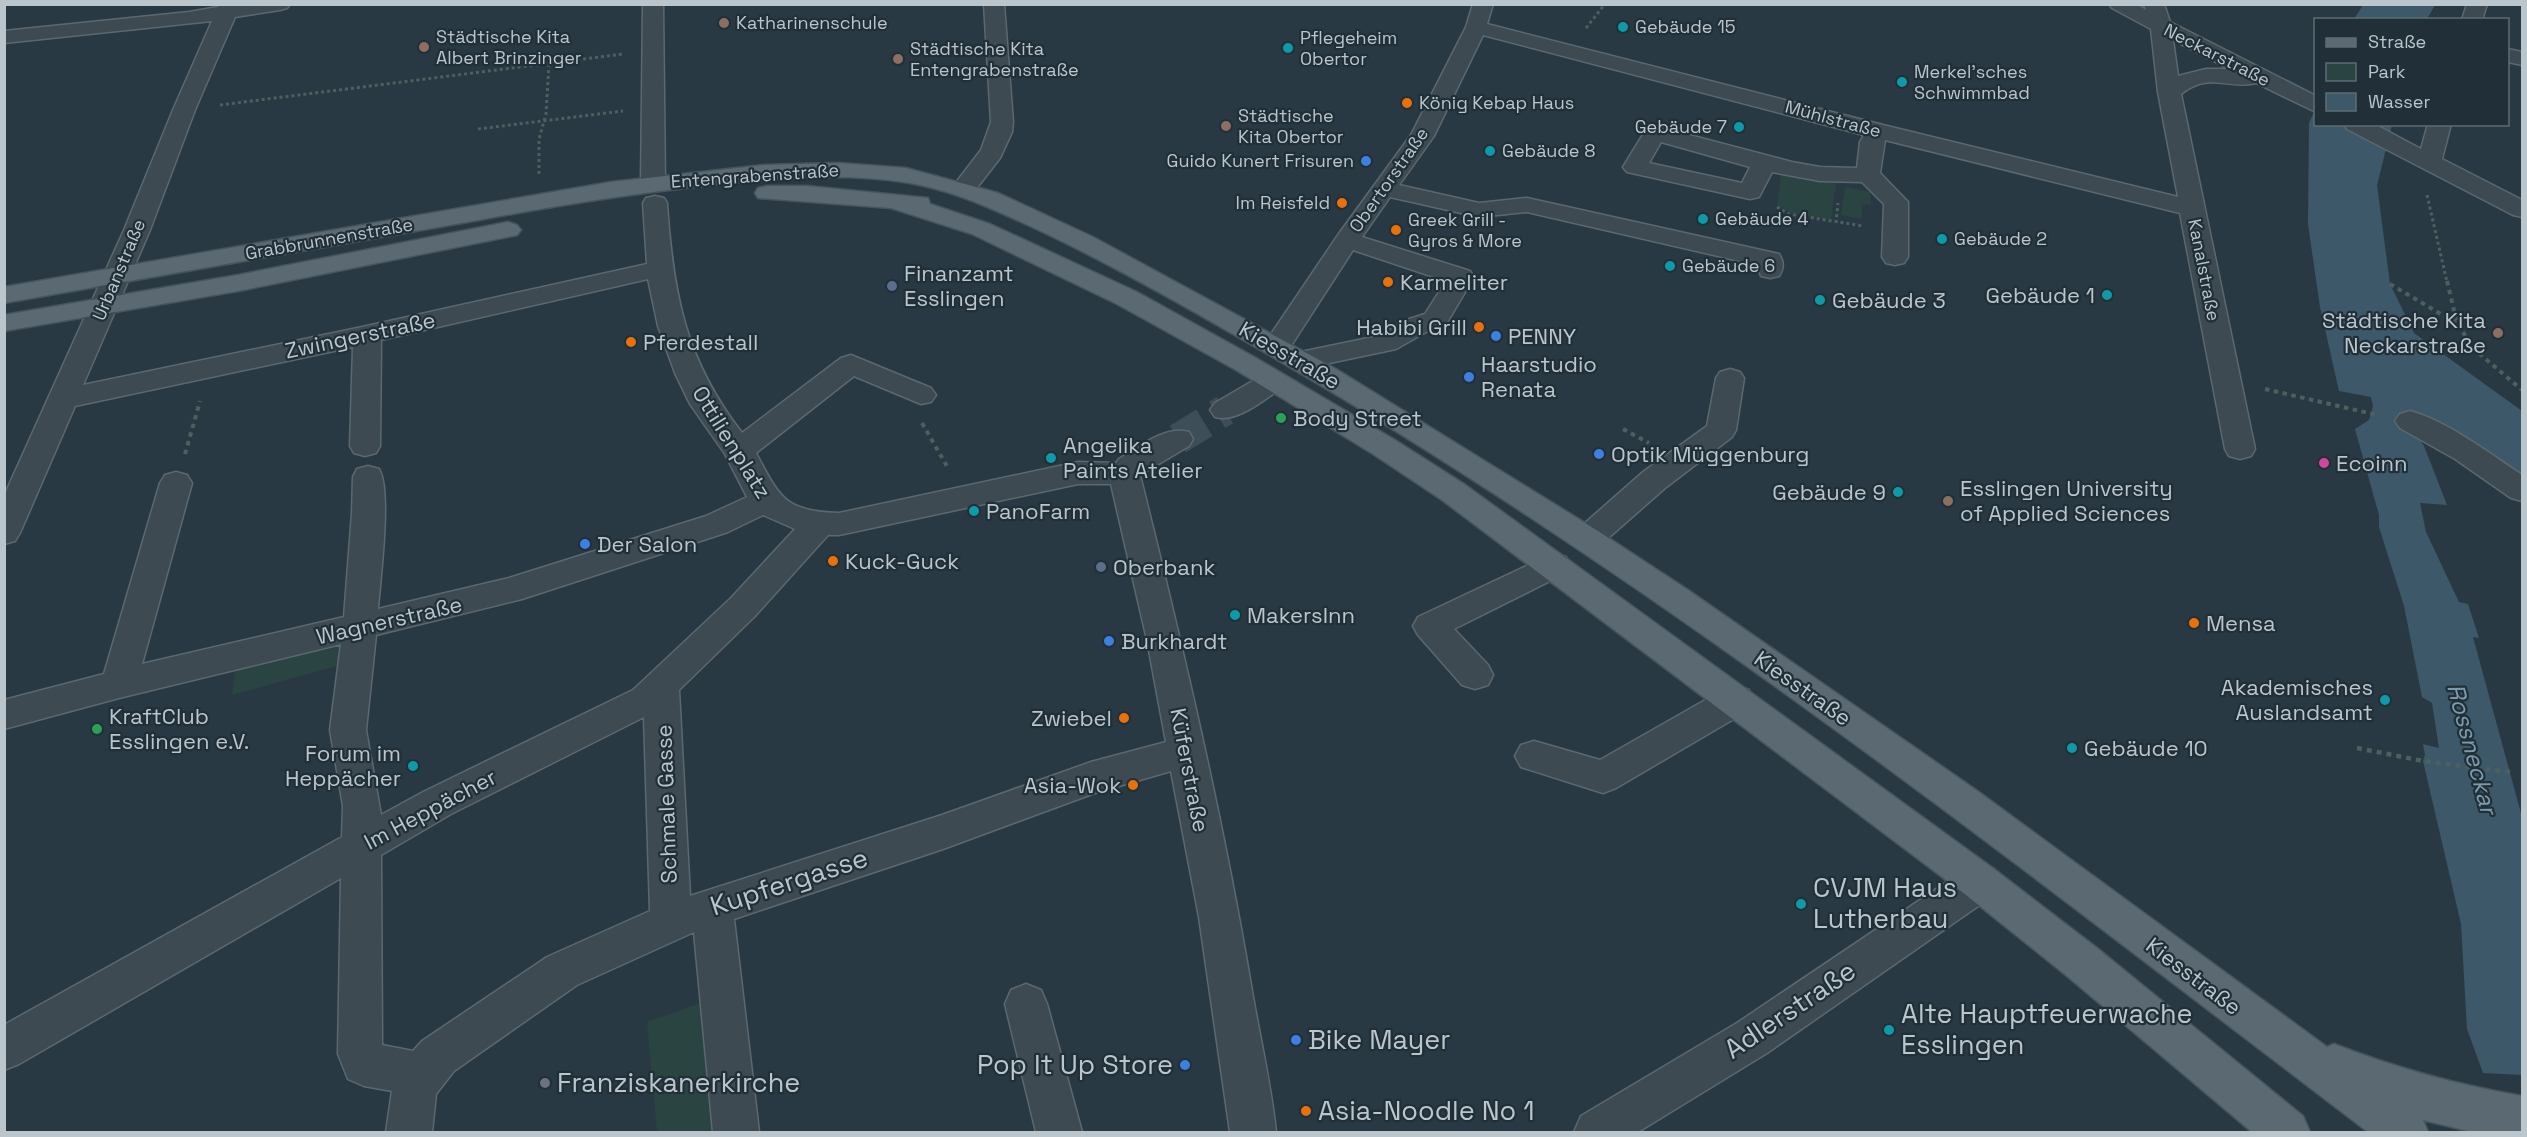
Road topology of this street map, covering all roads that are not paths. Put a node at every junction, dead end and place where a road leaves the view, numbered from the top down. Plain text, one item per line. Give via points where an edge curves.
1 (280, 4) edge
2 (653, 4) edge
3 (994, 4) edge
4 (2119, 4) edge
5 (228, 8) edge
6 (2158, 15) edge
7 (1479, 16) edge
8 (4, 37) edge
9 (2279, 86) junction
10 (2169, 92) junction
11 (2311, 102) edge
12 (2359, 126) edge
13 (2439, 126) edge
14 (1878, 131) junction
15 (2423, 159) junction
16 (1765, 162) junction
17 (1868, 174) junction
18 (963, 189) junction
19 (1386, 189) junction
20 (654, 193) junction
21 (898, 202) junction
22 (2192, 208) junction
23 (611, 210) joint
24 (2523, 210) edge
25 (981, 228) junction
26 (1347, 240) junction
27 (1895, 257) dead end
28 (658, 269) junction
29 (1770, 270) dead end
30 (117, 276) junction
31 (1171, 288) joint
32 (4, 295) edge
33 (104, 306) junction
34 (4, 323) edge
35 (1192, 333) joint
36 (367, 335) junction
37 (1289, 353) junction
38 (1730, 378) dead end
39 (1273, 381) junction
40 (921, 395) road end
41 (62, 399) junction
42 (1225, 410) tunnel mouth
43 (2410, 421) dead end
44 (1178, 439) tunnel mouth
45 (2240, 449) dead end
46 (738, 451) junction
47 (36, 461) junction
48 (1124, 474) junction
49 (4, 475) edge
50 (176, 483) road end
51 (2523, 490) edge
52 (766, 501) junction
53 (819, 524) junction
54 (4, 533) edge
55 (1587, 538) junction
56 (1554, 564) junction
57 (360, 627) junction
58 (1475, 675) dead end
59 (119, 684) junction
60 (661, 688) junction
61 (1736, 700) junction
62 (4, 715) edge
63 (1187, 751) junction
64 (1534, 756) dead end
65 (361, 846) junction
66 (1980, 882) junction
67 (712, 906) junction
68 (671, 921) junction
69 (1026, 1004) dead end
70 (2270, 1034) junction
71 (4, 1049) edge
72 (2195, 1056) junction
73 (421, 1074) junction
74 (2503, 1115) edge
75 (409, 1132) edge
76 (736, 1132) edge
77 (1059, 1132) edge
78 (1253, 1132) edge
79 (1597, 1132) edge
80 (2262, 1132) edge
81 (2287, 1132) edge
82 (2405, 1132) edge

1 - 5 street
2 - 20 street, Ottilienplatz
3 - 18 street via 1000,137 987,164
4 - 6 street, Neckarstraße
5 - 8 street via 189,18
5 - 30 street, Urbanstraße
6 - 9 street, Neckarstraße
6 - 10 street, Kanalstraße
7 - 14 street, Mühlstraße
7 - 19 street, Obertorstraße via 1431,122
9 - 10 street via 2236,76 2204,74 2180,82
9 - 11 street, Neckarstraße
10 - 22 street, Kanalstraße
12 - 15 street
13 - 15 street
14 - 17 street via 1872,142
14 - 22 street, Mühlstraße
15 - 24 street
16 - 16 street via 1655,133 1635,167 1750,192
16 - 17 street via 1821,174
17 - 27 street via 1896,202
18 - 20 main road, Entengrabenstraße via 906,175 838,170 765,172
18 - 21 main road, Entengrabenstraße via 938,200
18 - 25 main road, Entengrabenstraße via 958,197 962,211
18 - 31 main road, Entengrabenstraße via 1020,212
19 - 26 street, Obertorstraße
19 - 29 street via 1479,210 1527,205 1770,260
20 - 21 main road, Entengrabenstraße via 773,192
20 - 23 main road, Entengrabenstraße
20 - 28 street, Ottilienplatz
20 - 30 main road, Grabbrunnenstraße
21 - 25 main road, Entengrabenstraße
22 - 45 street, Kanalstraße
23 - 33 main road, Grabbrunnenstraße
25 - 35 main road, Entengrabenstraße
26 - 37 street, Obertorstraße
26 - 37 street via 1461,277 1435,320 1386,343
28 - 36 street, Zwingerstraße
28 - 46 street, Ottilienplatz via 681,355 701,397
30 - 32 main road, Grabbrunnenstraße
30 - 33 street, Urbanstraße
31 - 37 main road, Kiesstraße
33 - 34 main road, Grabbrunnenstraße
33 - 41 street, Urbanstraße
35 - 39 main road, Kiesstraße
36 - 41 street, Zwingerstraße
36 - 57 street via 368,513
37 - 55 main road, Kiesstraße
38 - 55 street via 1721,430 1654,480
39 - 42 street
39 - 56 main road, Kiesstraße via 1453,492
40 - 46 street via 850,364
41 - 47 street, Urbanstraße
43 - 51 street
44 - 48 street via 1130,466
46 - 52 street, Ottilienplatz
47 - 49 street
47 - 54 street, Urbanstraße
48 - 53 street, Ottilienplatz via 1078,473 839,524
48 - 63 street, Küferstraße
50 - 59 street
52 - 53 street, Ottilienplatz via 801,520
52 - 57 street, Wagnerstraße via 717,524 521,586
53 - 60 street, Im Heppächer
55 - 70 main road, Kiesstraße via 1888,747
56 - 58 street via 1430,626
56 - 61 main road, Kiesstraße
57 - 59 street, Wagnerstraße
57 - 65 street via 348,730 362,806
59 - 62 street, Wagnerstraße
60 - 65 street, Im Heppächer via 628,710 470,786
60 - 68 street, Schmale Gasse
61 - 64 street via 1603,777
61 - 66 main road, Kiesstraße
63 - 67 street, Kupfergasse via 1091,778 943,832
63 - 78 street, Küferstraße via 1219,917
65 - 71 street, Im Heppächer
65 - 73 street via 360,1054 364,1064
66 - 72 main road, Kiesstraße
66 - 79 street, Adlerstraße via 1752,1038
67 - 68 street, Kupfergasse
67 - 76 street
68 - 73 street, Kupfergasse via 562,971 438,1056
69 - 77 street
70 - 74 main road via 2321,1061 2382,1085
70 - 82 main road, Kiesstraße
72 - 80 street
72 - 81 main road, Kiesstraße
73 - 75 street via 412,1095

